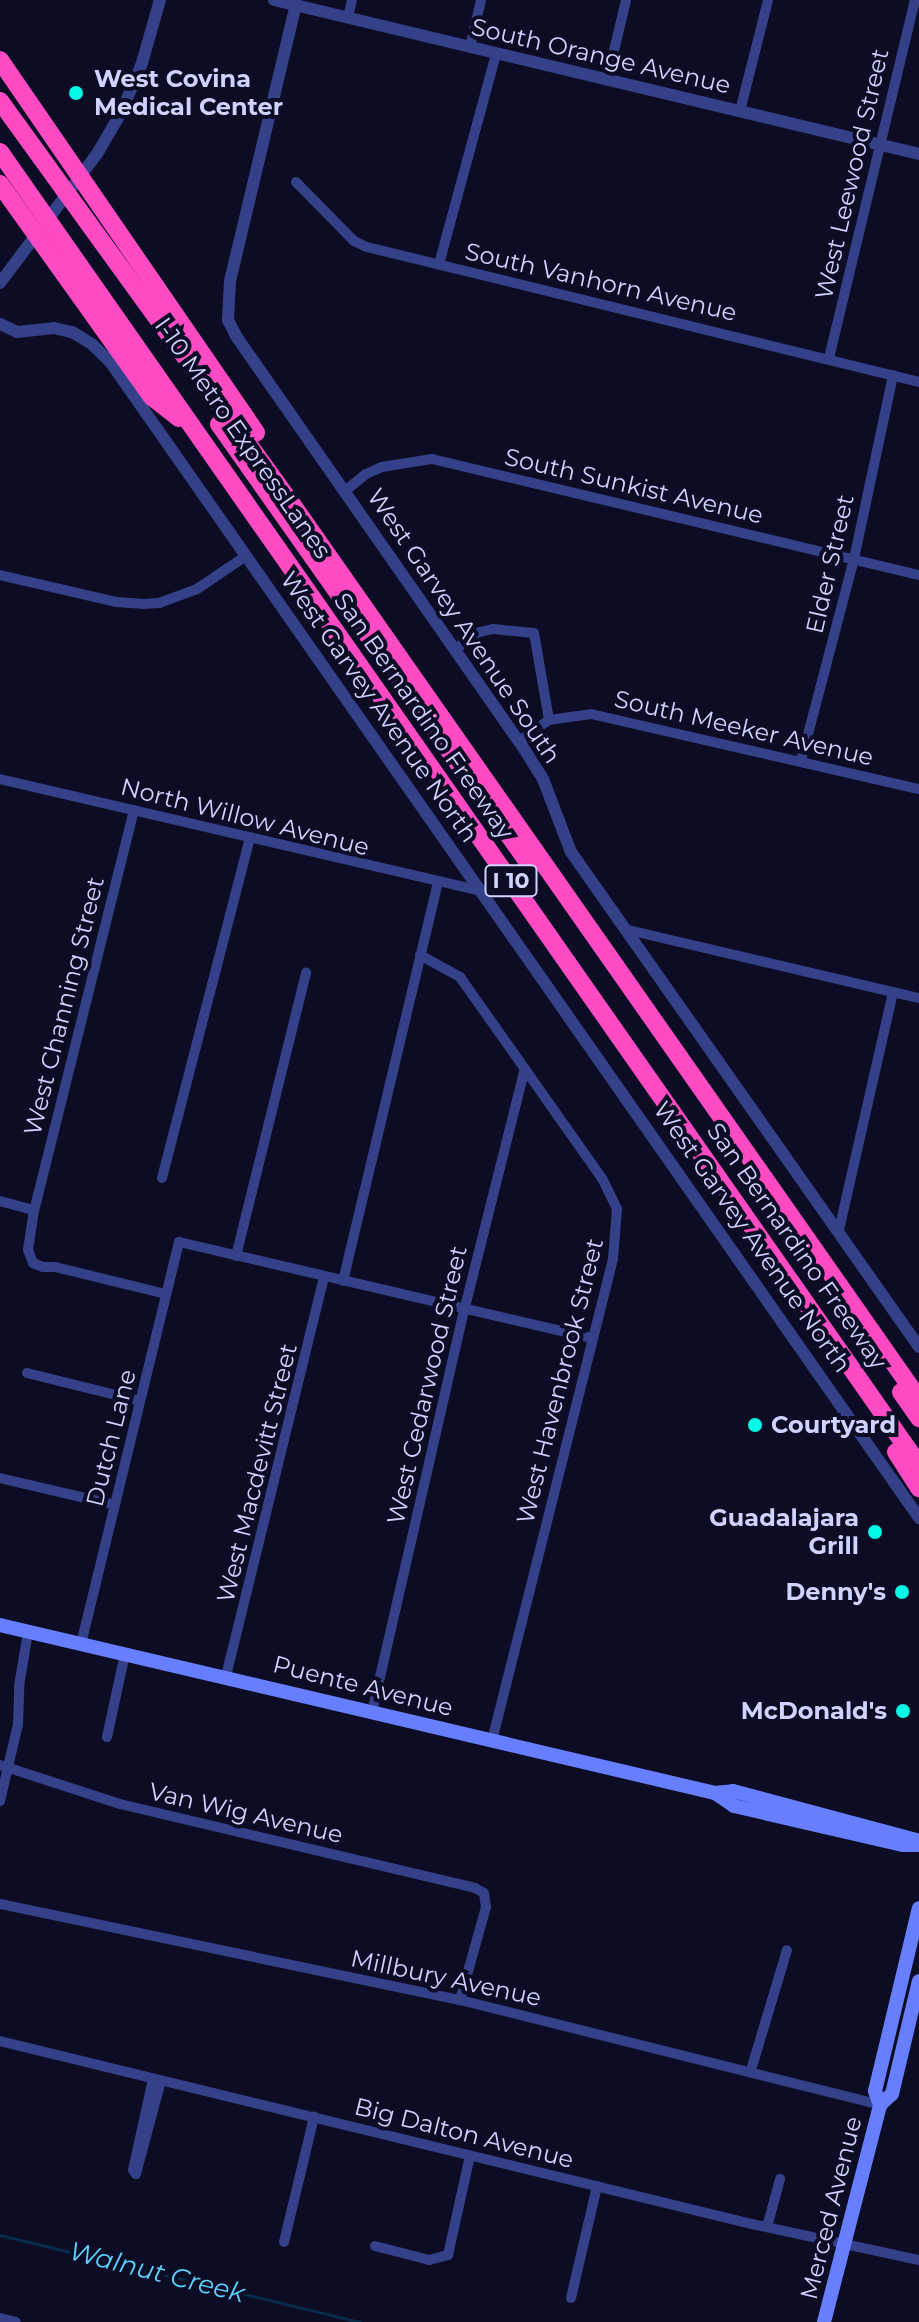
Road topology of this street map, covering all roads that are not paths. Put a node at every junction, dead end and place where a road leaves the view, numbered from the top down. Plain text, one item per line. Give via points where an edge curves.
1 (160, 0) edge
2 (274, 0) edge
3 (352, 0) edge
4 (481, 0) edge
5 (626, 0) edge
6 (768, 0) edge
7 (915, 0) edge
8 (296, 4) junction
9 (348, 17) junction
10 (470, 47) junction
11 (496, 54) junction
12 (0, 60) edge
13 (607, 80) junction
14 (0, 101) edge
15 (740, 111) junction
16 (879, 144) junction
17 (0, 152) edge
18 (919, 154) edge
19 (296, 182) dead end
20 (0, 184) edge
21 (36, 217) junction
22 (53, 242) junction
23 (439, 264) junction
24 (126, 274) junction
25 (0, 283) edge
26 (100, 292) junction
27 (0, 324) edge
28 (829, 358) junction
29 (893, 375) junction
30 (919, 382) edge
31 (191, 427) junction
32 (345, 491) junction
33 (289, 500) junction
34 (246, 556) junction
35 (854, 559) junction
36 (0, 575) edge
37 (919, 575) edge
38 (456, 651) junction
39 (549, 720) junction
40 (519, 741) junction
41 (801, 761) junction
42 (0, 779) edge
43 (919, 789) edge
44 (134, 810) junction
45 (250, 837) junction
46 (438, 883) junction
47 (482, 891) junction
48 (624, 929) junction
49 (420, 955) junction
50 (306, 973) dead end
51 (893, 992) junction
52 (919, 998) edge
53 (525, 1069) junction
54 (162, 1178) dead end
55 (0, 1201) edge
56 (34, 1210) junction
57 (839, 1230) junction
58 (236, 1256) junction
59 (324, 1278) junction
60 (343, 1281) junction
61 (166, 1294) junction
62 (464, 1311) junction
63 (830, 1336) junction
64 (591, 1338) junction
65 (919, 1347) edge
66 (27, 1373) dead end
67 (919, 1399) edge
68 (140, 1401) junction
69 (919, 1418) edge
70 (919, 1443) edge
71 (919, 1465) edge
72 (0, 1478) edge
73 (919, 1488) edge
74 (115, 1505) junction
75 (919, 1518) edge
76 (0, 1625) edge
77 (28, 1632) junction
78 (81, 1644) junction
79 (125, 1654) junction
80 (226, 1676) junction
81 (372, 1712) junction
82 (107, 1737) dead end
83 (492, 1740) junction
84 (5, 1766) edge
85 (0, 1801) edge
86 (919, 1843) edge
87 (0, 1904) edge
88 (919, 1908) edge
89 (787, 1950) dead end
90 (919, 1981) edge
91 (460, 2000) junction
92 (0, 2041) edge
93 (751, 2070) junction
94 (157, 2080) junction
95 (880, 2105) junction
96 (314, 2117) junction
97 (470, 2156) junction
98 (780, 2179) dead end
99 (597, 2186) junction
100 (767, 2227) junction
101 (284, 2242) dead end
102 (845, 2243) junction
103 (375, 2246) dead end
104 (919, 2260) edge
105 (571, 2298) dead end
106 (0, 2318) edge
107 (16, 2322) edge
108 (824, 2322) edge

1 - 25 street via 121,113 97,154
2 - 8 street, South Orange Avenue
3 - 9 street
4 - 10 street
5 - 13 street
6 - 15 street
7 - 16 street, West Leewood Street
8 - 9 street, South Orange Avenue
8 - 32 street, West Garvey Avenue South via 230,281 228,320 245,352
9 - 10 street, South Orange Avenue
10 - 11 street, South Orange Avenue
11 - 13 street, South Orange Avenue
11 - 23 street
12 - 33 highway via 262,442
13 - 15 street, South Orange Avenue
14 - 24 highway, San Bernardino Freeway / I 10
15 - 16 street, South Orange Avenue
16 - 18 street, South Orange Avenue
16 - 28 street, West Leewood Street
17 - 21 highway, San Bernardino Freeway / I 10
19 - 23 street, South Vanhorn Avenue via 354,241
20 - 21 highway
21 - 22 highway, San Bernardino Freeway / I 10
22 - 26 highway, San Bernardino Freeway / I 10
22 - 31 highway via 152,397
23 - 28 street, South Vanhorn Avenue
24 - 33 highway, San Bernardino Freeway / I 10
24 - 69 highway, I-10 Metro ExpressLanes via 131,299 151,328
26 - 31 highway, San Bernardino Freeway / I 10
26 - 70 highway, I-10 Metro ExpressLanes via 121,307
27 - 34 street, West Garvey Avenue North via 17,332 54,328 92,344 114,367
28 - 29 street, South Vanhorn Avenue
29 - 30 street, South Vanhorn Avenue
29 - 35 street, Elder Street
31 - 63 highway, San Bernardino Freeway / I 10
32 - 35 street, South Sunkist Avenue via 382,467 432,459
32 - 38 street, West Garvey Avenue South
33 - 67 highway, San Bernardino Freeway / I 10
34 - 36 street via 197,589 159,603 116,602
34 - 47 street, West Garvey Avenue North
35 - 37 street, South Sunkist Avenue
35 - 41 street, Elder Street
38 - 39 street via 467,638 493,629 534,633
38 - 40 street, West Garvey Avenue South
39 - 40 street, South Meeker Avenue
39 - 41 street, South Meeker Avenue via 591,714
40 - 48 street, West Garvey Avenue South via 543,779 571,852
41 - 43 street, South Meeker Avenue
42 - 44 street, North Willow Avenue
44 - 45 street, North Willow Avenue
44 - 56 street, West Channing Street
45 - 46 street, North Willow Avenue
45 - 54 street
46 - 47 street, North Willow Avenue
46 - 49 street
47 - 75 street, West Garvey Avenue North
48 - 51 street
48 - 57 street, West Garvey Avenue South
49 - 53 street, West Havenbrook Street via 460,977
49 - 60 street
50 - 58 street
51 - 52 street
51 - 57 street
53 - 62 street, West Cedarwood Street
53 - 64 street, West Havenbrook Street via 602,1178 617,1209 613,1259
55 - 56 street
56 - 61 street, West Channing Street via 28,1250 33,1263
57 - 65 street, West Garvey Avenue South
58 - 59 street
58 - 61 street, Dutch Lane via 179,1242
59 - 60 street
59 - 80 street, West Macdevitt Street
60 - 62 street
61 - 68 street, Dutch Lane
62 - 64 street
62 - 81 street, West Cedarwood Street
63 - 71 highway, San Bernardino Freeway / I 10
63 - 73 highway via 846,1379
64 - 83 street, West Havenbrook Street
66 - 68 street
68 - 74 street, Dutch Lane
72 - 74 street
74 - 78 street, Dutch Lane
76 - 77 main road, Puente Avenue
77 - 78 main road, Puente Avenue
77 - 84 street
78 - 79 main road, Puente Avenue
79 - 80 main road, Puente Avenue
79 - 82 street
80 - 81 main road, Puente Avenue
81 - 83 main road, Puente Avenue
83 - 86 main road, Puente Avenue via 715,1793 733,1791
84 - 85 street
84 - 91 street, Van Wig Avenue via 120,1804 475,1888 484,1893 486,1907
87 - 91 street, Millbury Avenue
88 - 95 main road, Merced Avenue via 875,2091
89 - 93 street
90 - 95 main road, Merced Avenue via 892,2094
91 - 93 street, Millbury Avenue
92 - 94 street, Big Dalton Avenue
93 - 95 street, Millbury Avenue
94 - 94 street via 135,2174 140,2168
94 - 96 street, Big Dalton Avenue
95 - 102 main road, Merced Avenue
96 - 97 street, Big Dalton Avenue
96 - 101 street
97 - 99 street, Big Dalton Avenue
97 - 103 street via 448,2255 429,2260
98 - 100 street
99 - 100 street, Big Dalton Avenue
99 - 105 street
100 - 102 street, Big Dalton Avenue
102 - 104 street, Big Dalton Avenue
102 - 108 main road, Merced Avenue
106 - 107 street

